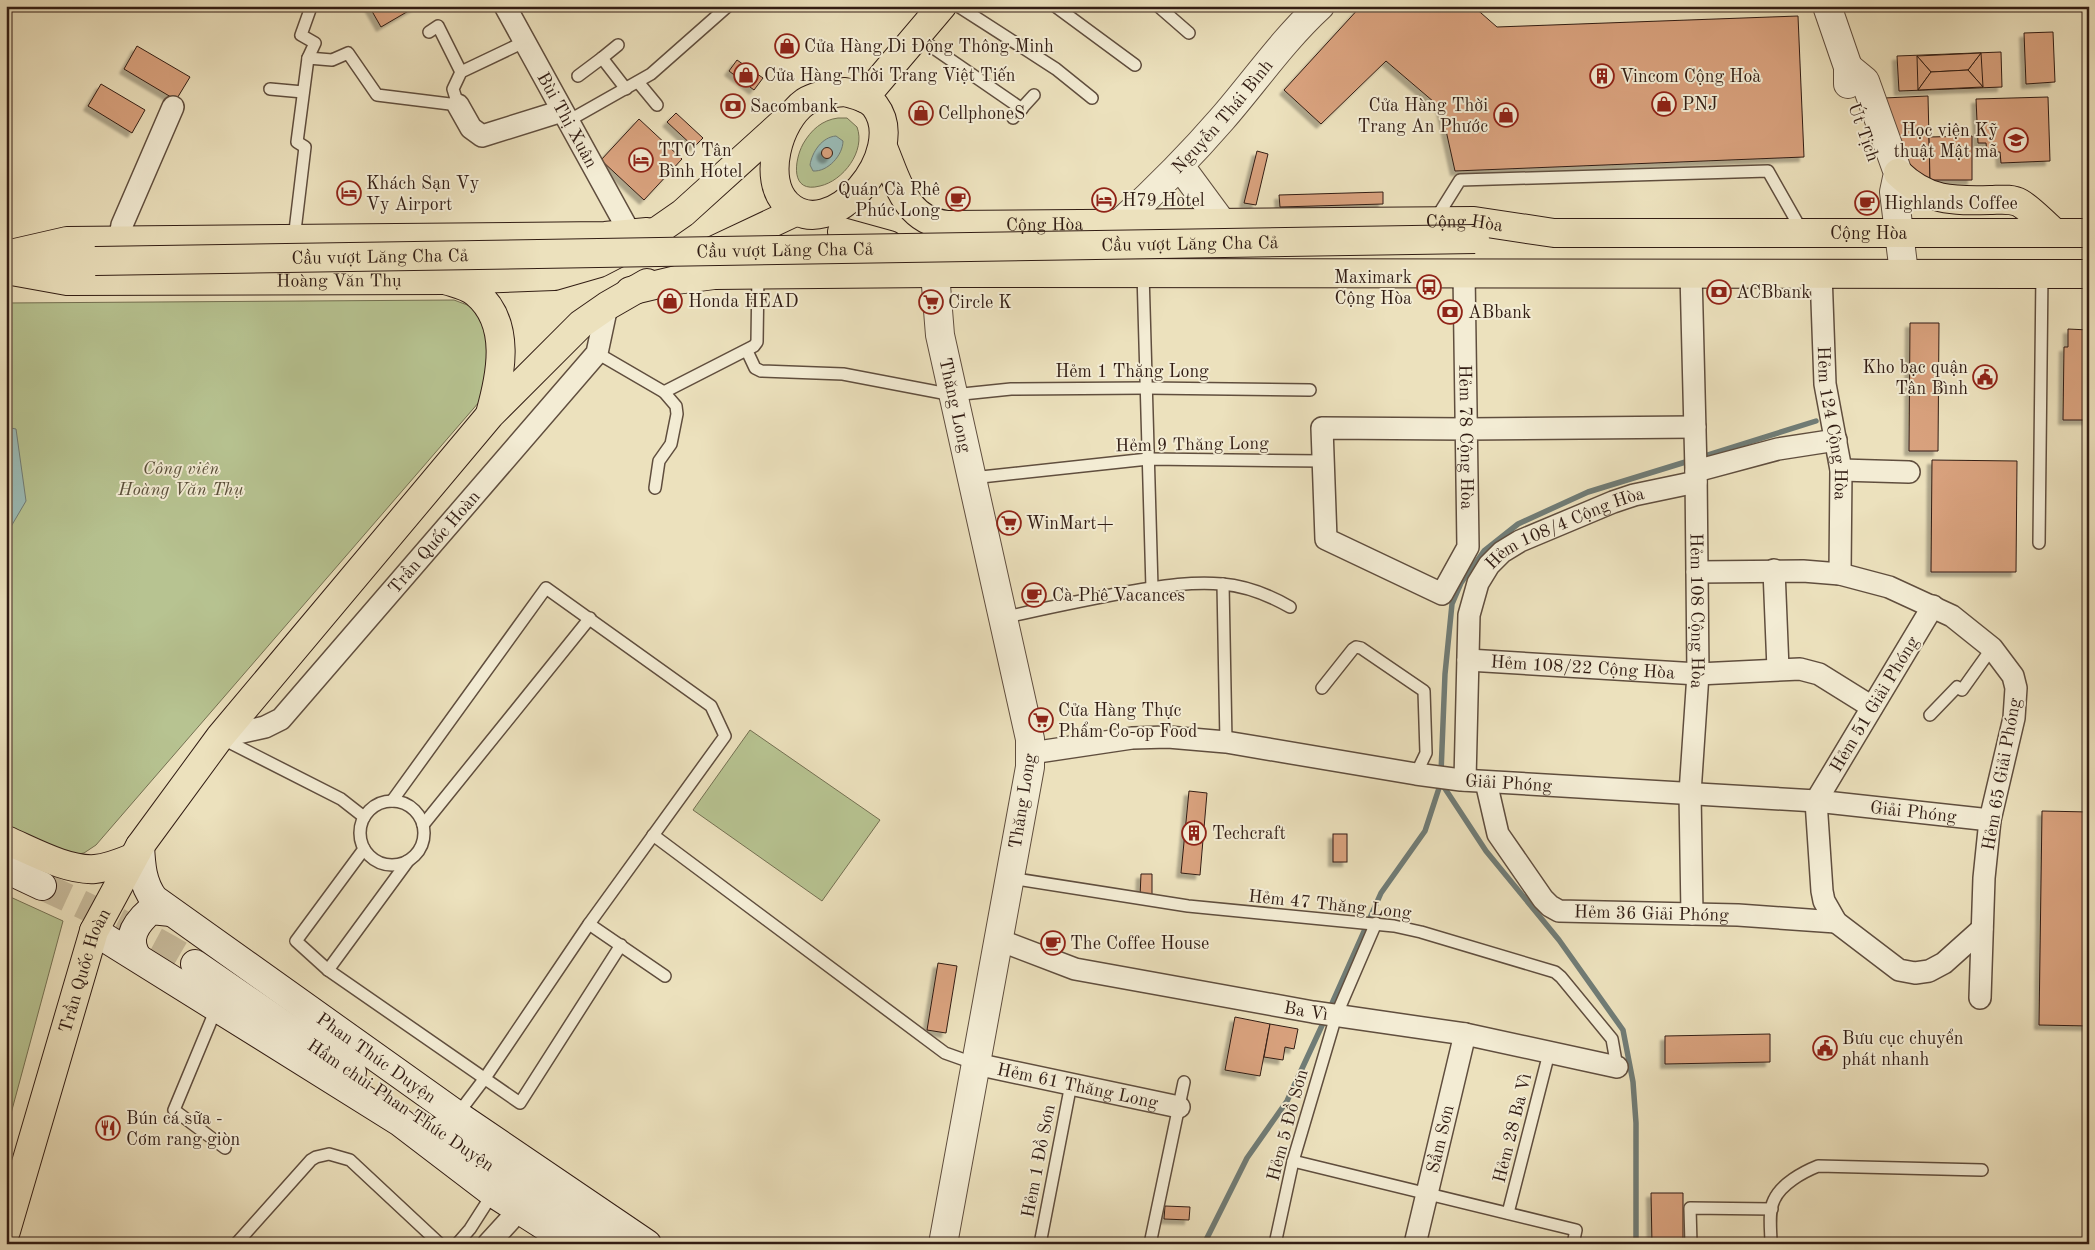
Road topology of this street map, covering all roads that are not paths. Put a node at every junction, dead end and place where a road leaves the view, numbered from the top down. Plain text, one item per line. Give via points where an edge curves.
1 (728, 6) edge
2 (1055, 6) edge
3 (1158, 6) edge
4 (1320, 6) edge
5 (1827, 6) edge
6 (311, 7) edge
7 (507, 7) edge
8 (940, 8) edge
9 (429, 32) dead end
10 (1189, 34) dead end
11 (916, 36) junction
12 (524, 42) junction
13 (618, 45) dead end
14 (308, 58) junction
15 (602, 58) junction
16 (1136, 65) dead end
17 (462, 72) junction
18 (578, 76) dead end
19 (638, 82) junction
20 (270, 89) dead end
21 (626, 89) junction
22 (303, 92) junction
23 (1034, 95) dead end
24 (864, 98) junction
25 (1092, 98) dead end
26 (458, 105) junction
27 (657, 105) dead end
28 (172, 108) dead end
29 (1022, 109) junction
30 (565, 116) junction
31 (789, 117) junction
32 (1013, 118) dead end
33 (883, 147) junction
34 (1180, 166) junction
35 (1896, 182) junction
36 (795, 212) junction
37 (1434, 221) junction
38 (834, 222) junction
39 (1120, 223) junction
40 (1222, 223) junction
41 (660, 229) junction
42 (1554, 233) junction
43 (1802, 233) junction
44 (1899, 233) junction
45 (2055, 233) junction
46 (2089, 233) edge
47 (631, 235) junction
48 (294, 239) junction
49 (119, 241) junction
50 (6, 255) edge
51 (6, 263) edge
52 (6, 270) edge
53 (882, 273) junction
54 (935, 273) junction
55 (1143, 273) junction
56 (1464, 273) junction
57 (1691, 273) junction
58 (1821, 273) junction
59 (1904, 273) junction
60 (2042, 273) junction
61 (758, 274) junction
62 (996, 274) junction
63 (2089, 274) edge
64 (447, 280) junction
65 (630, 291) junction
66 (607, 306) junction
67 (747, 351) junction
68 (597, 353) junction
69 (1146, 388) junction
70 (1310, 390) dead end
71 (664, 392) junction
72 (953, 395) junction
73 (490, 415) junction
74 (1466, 429) junction
75 (1695, 437) junction
76 (1836, 440) junction
77 (1148, 459) junction
78 (1323, 461) junction
79 (1841, 470) junction
80 (1908, 472) dead end
81 (1696, 476) junction
82 (972, 478) junction
83 (655, 488) dead end
84 (2039, 543) dead end
85 (1774, 570) junction
86 (1697, 572) junction
87 (1840, 574) junction
88 (1223, 584) junction
89 (1152, 588) junction
90 (1933, 606) junction
91 (1290, 607) dead end
92 (590, 618) junction
93 (1003, 618) junction
94 (1992, 648) junction
95 (1468, 660) junction
96 (1778, 669) junction
97 (1698, 674) junction
98 (1322, 688) dead end
99 (1872, 707) junction
100 (1930, 715) dead end
101 (220, 737) junction
102 (1226, 742) junction
103 (1031, 753) junction
104 (1416, 774) junction
105 (1470, 780) junction
106 (1690, 793) junction
107 (392, 801) junction
108 (1816, 801) junction
109 (364, 817) junction
110 (1990, 820) junction
111 (423, 825) junction
112 (653, 835) junction
113 (6, 840) edge
114 (364, 849) junction
115 (136, 852) junction
116 (408, 861) junction
117 (6, 869) edge
118 (1010, 878) junction
119 (42, 886) tunnel mouth
120 (171, 912) junction
121 (1692, 914) junction
122 (1836, 922) junction
123 (1371, 923) junction
124 (589, 924) junction
125 (1982, 929) junction
126 (94, 931) junction
127 (998, 940) junction
128 (620, 945) junction
129 (137, 957) junction
130 (195, 964) tunnel mouth
131 (328, 970) junction
132 (665, 976) dead end
133 (1980, 998) dead end
134 (216, 1009) junction
135 (1336, 1016) junction
136 (1466, 1034) junction
137 (1549, 1053) junction
138 (976, 1064) junction
139 (1617, 1067) joint
140 (485, 1078) junction
141 (1184, 1082) dead end
142 (1071, 1084) junction
143 (1179, 1107) junction
144 (457, 1115) junction
145 (225, 1148) dead end
146 (1293, 1161) junction
147 (1982, 1170) dead end
148 (1428, 1192) junction
149 (493, 1193) junction
150 (520, 1209) junction
151 (1772, 1209) junction
152 (1508, 1213) junction
153 (6, 1231) edge
154 (945, 1243) edge
155 (236, 1244) edge
156 (440, 1244) edge
157 (457, 1244) edge
158 (488, 1244) edge
159 (573, 1244) edge
160 (609, 1244) edge
161 (647, 1244) edge
162 (1040, 1244) edge
163 (1150, 1244) edge
164 (1275, 1244) edge
165 (1415, 1244) edge
166 (1573, 1244) edge
167 (1690, 1244) edge
168 (1771, 1244) edge

1 - 19 lane via 662,66
2 - 16 lane
3 - 10 lane
4 - 34 main road, Nguyễn Thái Bình via 1289,37
5 - 35 main road, Út Tịch via 1848,67 1865,81
6 - 14 lane via 301,35 315,43
7 - 12 street, Bùi Thị Xuân
8 - 11 main road
8 - 25 lane via 1056,69
9 - 17 lane via 438,26
11 - 24 main road
11 - 29 lane
12 - 17 lane
12 - 30 street, Bùi Thị Xuân
13 - 15 lane
14 - 22 lane
14 - 26 lane via 332,60 348,53 377,94
15 - 18 lane
15 - 21 lane
17 - 26 lane via 453,89
19 - 21 lane
19 - 27 lane
20 - 22 lane
21 - 30 lane
22 - 48 lane via 297,142 305,147
23 - 29 lane
24 - 31 main road via 844,92 825,94 805,102
24 - 33 main road via 875,106 880,116
26 - 30 street via 471,128 482,136
28 - 49 street via 122,225
29 - 32 lane
30 - 47 street, Bùi Thị Xuân
31 - 36 main road via 778,139 775,158 777,184 784,202
31 - 41 main road, Hoàng Văn Thụ via 683,213
33 - 38 main road via 866,184 839,206
33 - 39 main road, Cộng Hòa via 911,207 934,223
34 - 39 main road, Nguyễn Thái Bình
34 - 40 main road
35 - 44 main road, Út Tịch
35 - 45 main road via 1941,198 2021,203
36 - 38 main road
36 - 65 main road, Trần Quốc Hoàn
37 - 40 main road, Cộng Hòa
37 - 42 main road, Cộng Hòa via 1474,221
37 - 43 lane via 1460,180 1768,171
38 - 53 main road
38 - 62 main road
39 - 40 main road, Cộng Hòa
41 - 47 main road, Hoàng Văn Thụ
41 - 64 main road, Hoàng Văn Thụ via 598,263 554,276
42 - 43 main road, Cộng Hòa
42 - 51 main road, Cầu vượt Lăng Cha Cả, bridge via 1476,239
43 - 44 main road, Cộng Hòa
44 - 45 main road, Cộng Hòa
44 - 59 main road, Út Tịch
45 - 46 main road, Cộng Hòa
47 - 48 main road, Hoàng Văn Thụ
48 - 49 main road, Hoàng Văn Thụ
49 - 50 main road, Hoàng Văn Thụ via 67,241
52 - 64 main road, Hoàng Văn Thụ via 66,281
53 - 54 main road
53 - 61 main road
54 - 62 main road
54 - 72 main road, Thăng Long via 940,335
55 - 56 main road
55 - 62 main road
55 - 69 lane
56 - 57 main road
56 - 74 street, Hẻm 78 Cộng Hòa
57 - 58 main road
57 - 75 street, Hẻm 108 Cộng Hòa
58 - 59 main road
58 - 76 street, Hẻm 124 Cộng Hòa via 1825,384
59 - 60 main road
60 - 63 main road
60 - 84 lane
61 - 65 main road via 694,277
61 - 67 lane via 756,342
64 - 73 main road via 476,293 492,313 497,327 501,371
65 - 66 main road, Trần Quốc Hoàn
66 - 68 street, Trần Quốc Hoàn
66 - 73 main road, Trần Quốc Hoàn via 557,346
67 - 71 lane
67 - 72 lane, Hẻm 1 Thăng Long via 755,368 761,371 843,374
68 - 71 lane
68 - 101 street, Trần Quốc Hoàn via 281,719 265,727
69 - 70 lane, Hẻm 1 Thăng Long
69 - 72 lane, Hẻm 1 Thăng Long via 1011,389
69 - 77 lane
71 - 83 lane via 676,406 677,414 670,444 659,461
72 - 82 main road, Thăng Long
73 - 101 main road, Trần Quốc Hoàn
74 - 75 street
74 - 78 street via 1322,428
74 - 78 street, Hẻm 78 Cộng Hòa via 1468,547 1442,594 1326,538
75 - 81 street, Hẻm 108 Cộng Hòa
76 - 79 street, Hẻm 124 Cộng Hòa
76 - 81 street, Hẻm 108/4 Cộng Hòa via 1778,449
77 - 78 lane, Hẻm 9 Thăng Long
77 - 82 lane, Hẻm 9 Thăng Long
77 - 89 lane
79 - 80 street
79 - 87 street, Hẻm 124 Cộng Hòa
81 - 86 street, Hẻm 108 Cộng Hòa
81 - 95 street, Hẻm 108/4 Cộng Hòa via 1634,495 1502,552 1489,565 1478,584 1469,615
82 - 93 main road, Thăng Long
85 - 86 street
85 - 87 street
85 - 96 street
86 - 97 street, Hẻm 108 Cộng Hòa
87 - 90 street via 1889,587
88 - 89 lane
88 - 91 lane via 1268,594
88 - 102 lane
89 - 93 lane
90 - 94 street via 1952,616
90 - 99 street, Hẻm 51 Giải Phóng
92 - 107 lane via 546,588
92 - 111 lane
92 - 112 lane via 711,706 725,736
93 - 103 main road, Thăng Long
94 - 100 lane via 1962,690 1957,687
94 - 110 street, Hẻm 65 Giải Phóng via 2013,676 2017,700
95 - 97 street, Hẻm 108/22 Cộng Hòa
95 - 105 street, Hẻm 36 Giải Phóng
96 - 97 street, Hẻm 108/22 Cộng Hòa
96 - 99 street, Hẻm 108/22 Cộng Hòa via 1800,669 1819,674
97 - 106 street, Hẻm 108 Cộng Hòa
98 - 104 lane via 1356,647 1424,692 1426,753
99 - 108 street, Hẻm 51 Giải Phóng
101 - 109 lane via 341,799
101 - 115 main road, Trần Quốc Hoàn
102 - 103 street, Giải Phóng via 1150,737
102 - 104 street, Giải Phóng
103 - 118 main road, Thăng Long
104 - 105 street, Giải Phóng
105 - 106 street, Giải Phóng
105 - 121 street, Hẻm 36 Giải Phóng via 1498,834 1550,906 1569,912
106 - 108 street, Giải Phóng
106 - 121 street, Hẻm 108 Cộng Hòa
107 - 109 lane via 376,805
107 - 111 lane via 412,808
108 - 110 street, Giải Phóng
108 - 122 street via 1822,891
109 - 114 lane via 360,828
110 - 125 street, Hẻm 65 Giải Phóng
111 - 116 lane via 422,845
112 - 124 lane
112 - 138 lane via 945,1052
113 - 115 main road via 72,867 101,868
114 - 116 lane via 370,857 388,865
114 - 131 lane via 296,941
115 - 120 main road, Phan Thúc Duyện via 148,890
115 - 126 main road, Trần Quốc Hoàn
116 - 131 lane
117 - 119 main road
118 - 123 lane, Hẻm 47 Thăng Long via 1188,906
118 - 127 main road, Thăng Long
120 - 129 main road via 150,910 135,926 132,949
120 - 144 main road, Phan Thúc Duyện
121 - 122 street, Hẻm 36 Giải Phóng
122 - 125 street via 1899,970 1915,973 1929,972 1944,963
123 - 135 lane, Hẻm 5 Đồ Sơn
123 - 139 lane, Hẻm 47 Thăng Long via 1421,932 1555,972 1612,1039
124 - 128 lane
124 - 140 lane
125 - 133 street, Hẻm 65 Giải Phóng
126 - 129 main road
126 - 153 main road, Trần Quốc Hoàn
127 - 135 street, Ba Vì via 1075,969
127 - 138 main road, Thăng Long
128 - 132 lane
128 - 140 lane via 520,1104
129 - 134 main road
130 - 160 main road, Hầm chui Phan Thúc Duyện
131 - 140 lane
134 - 145 lane via 174,1110
134 - 149 main road via 400,1122
135 - 136 street, Ba Vì
135 - 146 lane, Hẻm 5 Đồ Sơn
136 - 137 street, Ba Vì
136 - 148 street, Sầm Sơn
137 - 139 street, Ba Vì
137 - 152 lane, Hẻm 28 Ba Vì
138 - 142 street, Hẻm 61 Thăng Long
138 - 154 main road, Thăng Long
140 - 144 lane
141 - 143 lane
142 - 143 street, Hẻm 61 Thăng Long
142 - 162 lane, Hẻm 1 Đồ Sơn
143 - 163 lane
144 - 161 main road, Phan Thúc Duyện
146 - 148 lane
146 - 164 lane, Hẻm 5 Đồ Sơn
147 - 151 lane via 1818,1166 1782,1189 1774,1199
148 - 152 lane
148 - 165 street, Sầm Sơn
149 - 150 main road
149 - 157 lane
150 - 158 street
150 - 159 main road
151 - 167 lane via 1690,1208
151 - 168 lane
152 - 166 lane via 1576,1230
155 - 156 lane via 311,1160 329,1154 350,1160

